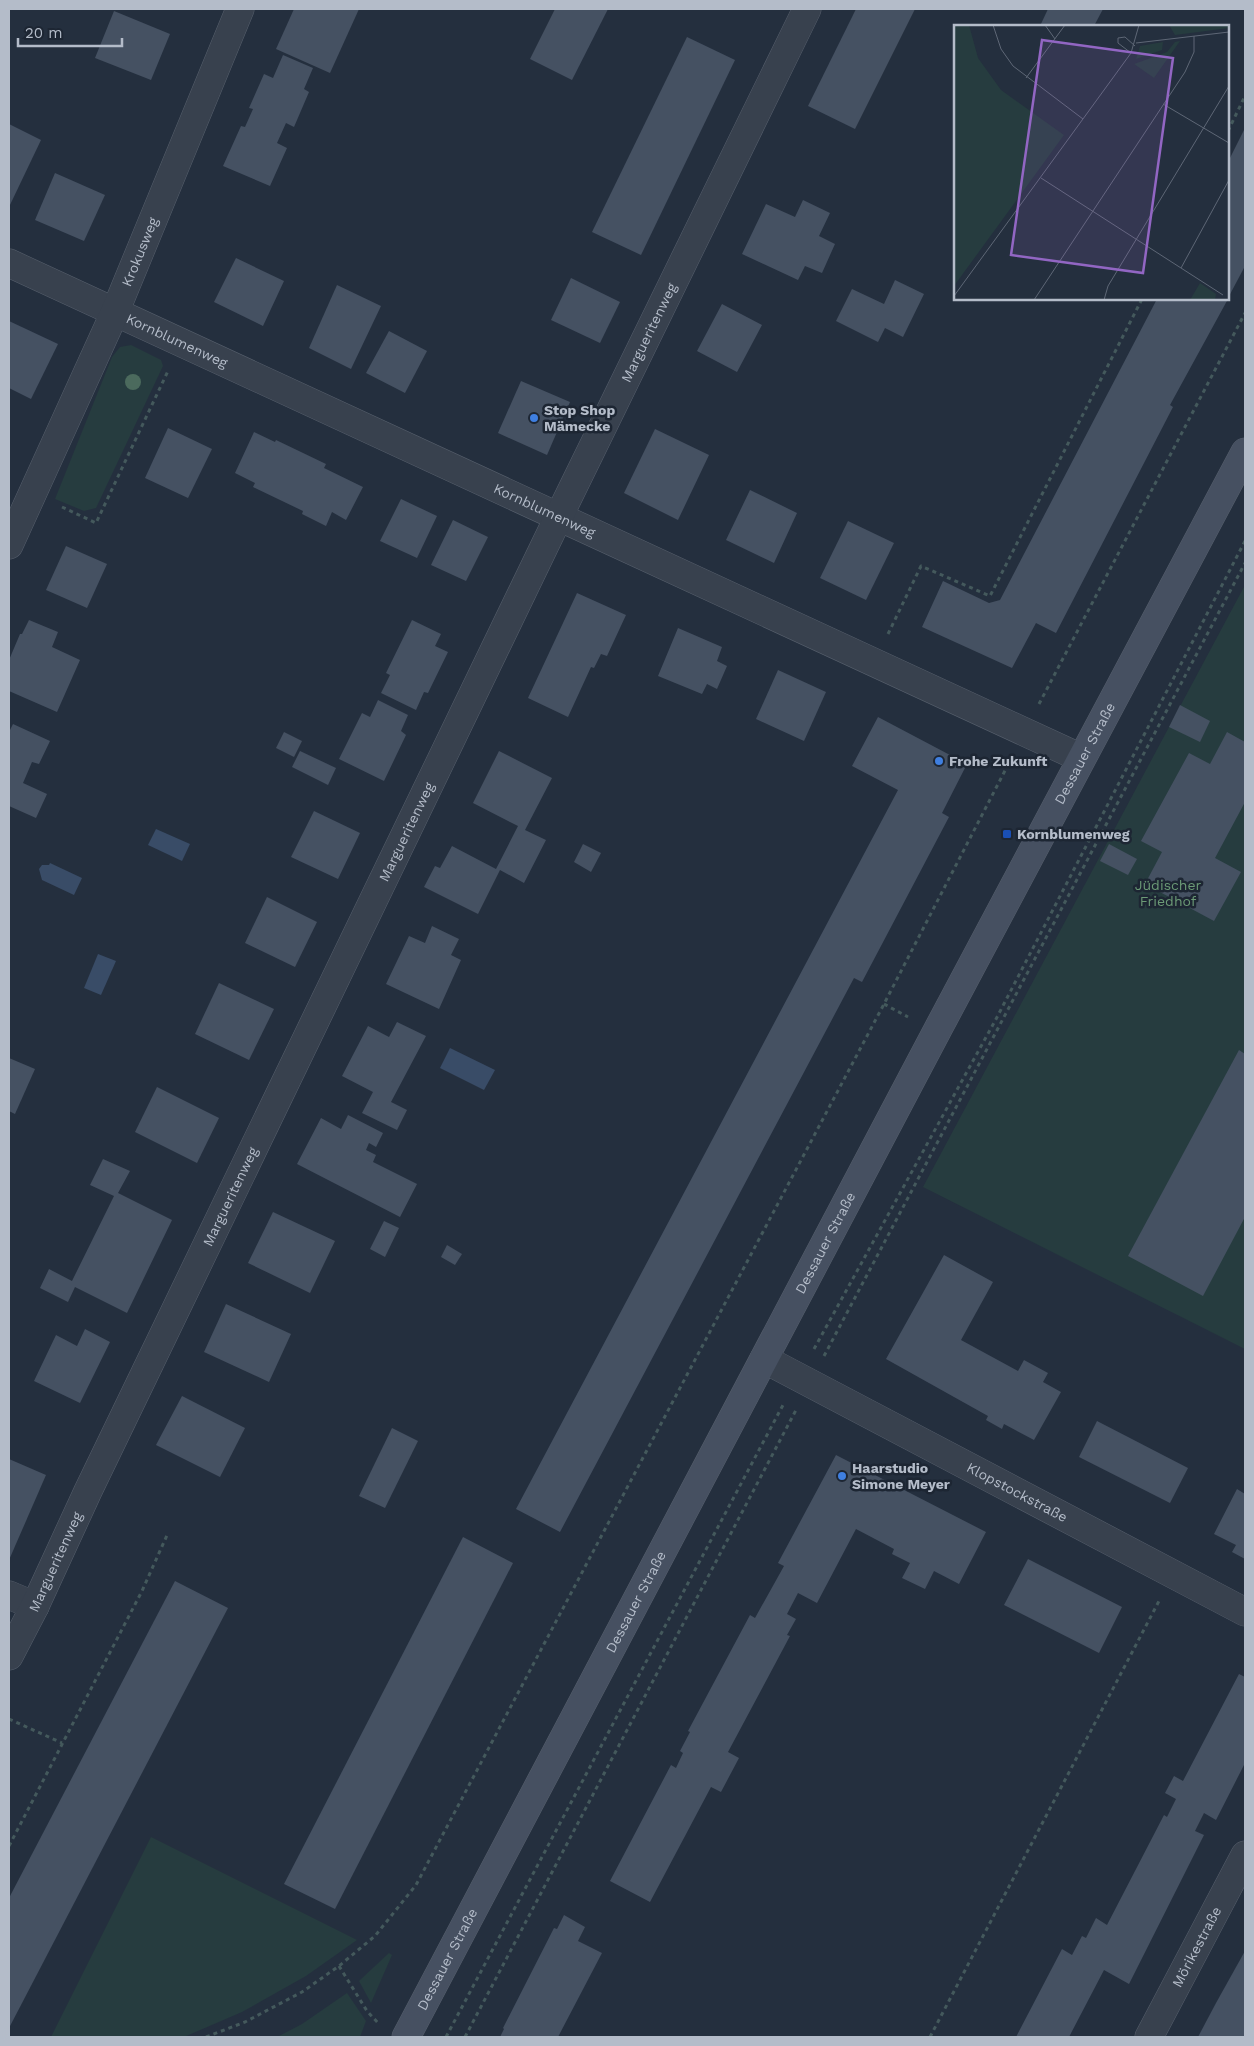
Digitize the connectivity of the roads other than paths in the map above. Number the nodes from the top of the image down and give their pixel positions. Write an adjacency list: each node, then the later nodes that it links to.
1 (240, 9): 4 (street, Krokusweg)
2 (808, 9): 6 (street, Margueritenweg)
3 (9, 263): 4 (street, Kornblumenweg)
4 (115, 312): 6 (street, Kornblumenweg); 7 (street, Krokusweg)
5 (1245, 452): 8 (main road, Dessauer Straße)
6 (559, 516): 8 (street, Kornblumenweg); 11 (street, Margueritenweg)
7 (9, 545)
8 (1081, 758): 9 (main road, Dessauer Straße)
9 (764, 1358): 12 (street, Klopstockstraße); 15 (main road, Dessauer Straße)
10 (9, 1595): 11 (street)
11 (35, 1606): 13 (street, Margueritenweg)
12 (1245, 1612)
13 (9, 1656)
14 (1245, 1855): 16 (street, Mörikestraße)
15 (396, 2033)
16 (1149, 2037)

